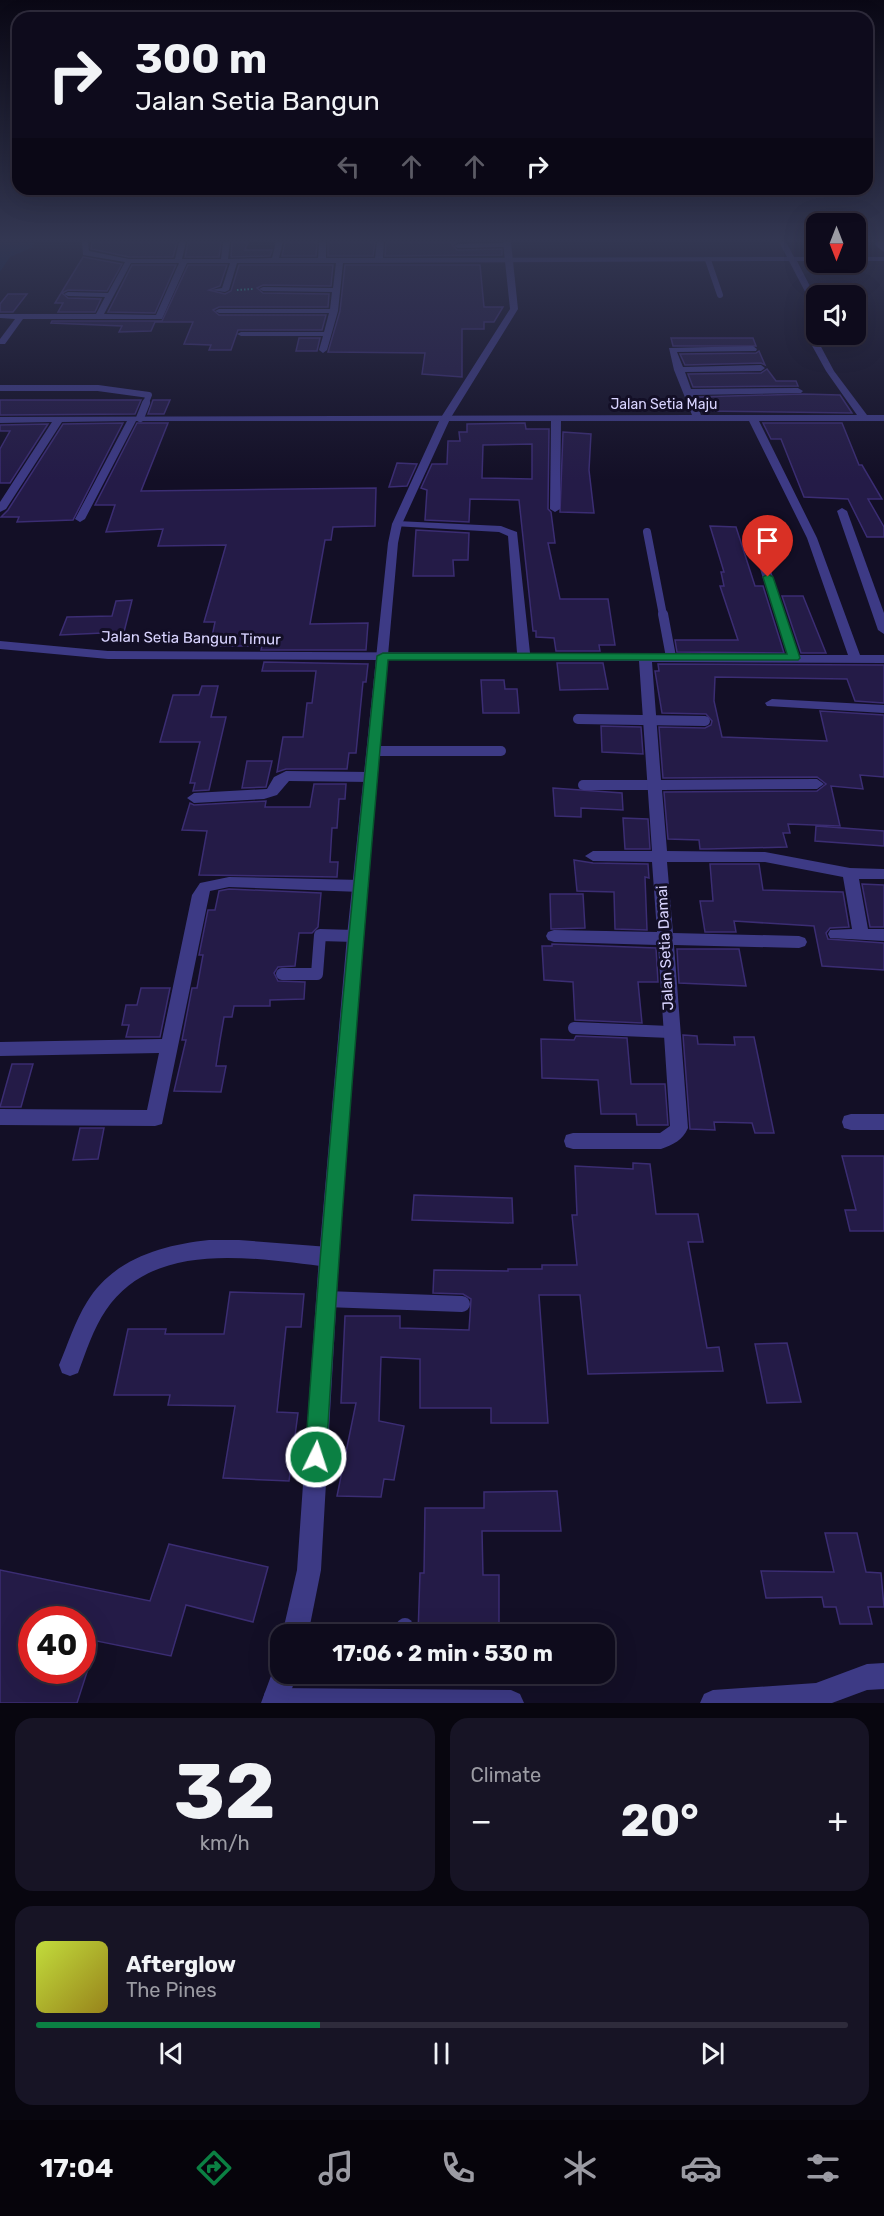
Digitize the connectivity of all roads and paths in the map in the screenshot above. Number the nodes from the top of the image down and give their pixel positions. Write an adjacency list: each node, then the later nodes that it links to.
1 (16, 321): 8 (street)
2 (158, 321): 5 (street)
3 (331, 321): 7 (street)
4 (507, 321): 24 (street)
5 (155, 330)
6 (241, 333): 7 (street)
7 (327, 334): 11 (street)
8 (2, 342)
9 (816, 345): 21 (street)
10 (753, 349): 13 (street)
11 (323, 350)
12 (761, 368): 13 (street)
13 (678, 370): 15 (street)
14 (0, 388): 20 (lane)
15 (687, 392): 16 (street); 18 (street)
16 (798, 392)
17 (556, 417): 18 (street, Jalan Setia Maju); 24 (street, Jalan Setia Maju); 27 (street)
18 (697, 417): 19 (street, Jalan Setia Maju)
19 (752, 417): 21 (street, Jalan Setia Maju); 40 (street)
20 (137, 418): 23 (street, Jalan Setia Maju); 24 (street, Jalan Setia Maju); 29 (street)
21 (864, 418): 22 (street, Jalan Setia Maju)
22 (884, 418)
23 (58, 419): 25 (street, Jalan Setia Maju); 26 (street)
24 (445, 419): 30 (street)
25 (0, 420)
26 (1, 509)
27 (555, 509)
28 (842, 511): 33 (street)
29 (80, 519)
30 (397, 524): 35 (street); 36 (street)
31 (647, 532): 38 (lane)
32 (755, 537): 39 (street)
33 (884, 630)
34 (0, 645): 35 (street, Jalan Setia Bangun Timur)
35 (383, 656): 36 (street, Jalan Setia Bangun Timur); 47 (street)
36 (524, 657): 37 (street, Jalan Setia Bangun Timur)
37 (645, 657): 38 (street, Jalan Setia Bangun Timur); 45 (street, Jalan Setia Damai)
38 (670, 657): 39 (street, Jalan Setia Bangun Timur)
39 (794, 658): 40 (street, Jalan Setia Bangun Timur)
40 (855, 658): 41 (street, Jalan Setia Bangun Timur)
41 (884, 658)
42 (772, 703): 43 (street)
43 (884, 709)
44 (578, 719): 45 (lane)
45 (648, 720): 46 (lane); 52 (street, Jalan Setia Damai)
46 (705, 721)
47 (374, 751): 48 (lane); 49 (street)
48 (501, 751)
49 (370, 777): 53 (street); 58 (street)
50 (817, 784): 52 (street)
51 (583, 785): 52 (lane)
52 (652, 785): 55 (street, Jalan Setia Damai)
53 (194, 798)
54 (592, 856): 55 (street)
55 (660, 856): 56 (street); 64 (street, Jalan Setia Damai)
56 (850, 873): 57 (street); 60 (street)
57 (884, 874)
58 (361, 886): 62 (street); 69 (street)
59 (836, 934): 60 (street)
60 (861, 935): 61 (street)
61 (884, 935)
62 (355, 936): 66 (lane); 75 (street)
63 (554, 936): 64 (street)
64 (664, 938): 65 (street); 68 (street, Jalan Setia Damai)
65 (799, 942)
66 (282, 974)
67 (574, 1028): 68 (lane)
68 (670, 1032): 74 (street, Jalan Setia Damai)
69 (169, 1046): 70 (street); 71 (street)
70 (0, 1049)
71 (0, 1117)
72 (851, 1122): 73 (street)
73 (884, 1122)
74 (573, 1142)
75 (329, 1257): 76 (street); 78 (street)
76 (326, 1299): 77 (lane); 79 (street)
77 (462, 1304)
78 (70, 1365)
79 (297, 1624)
80 (884, 1676): 84 (street)
81 (280, 1684): 82 (street)
82 (274, 1702): 83 (street)
83 (510, 1703)
84 (713, 1703)

